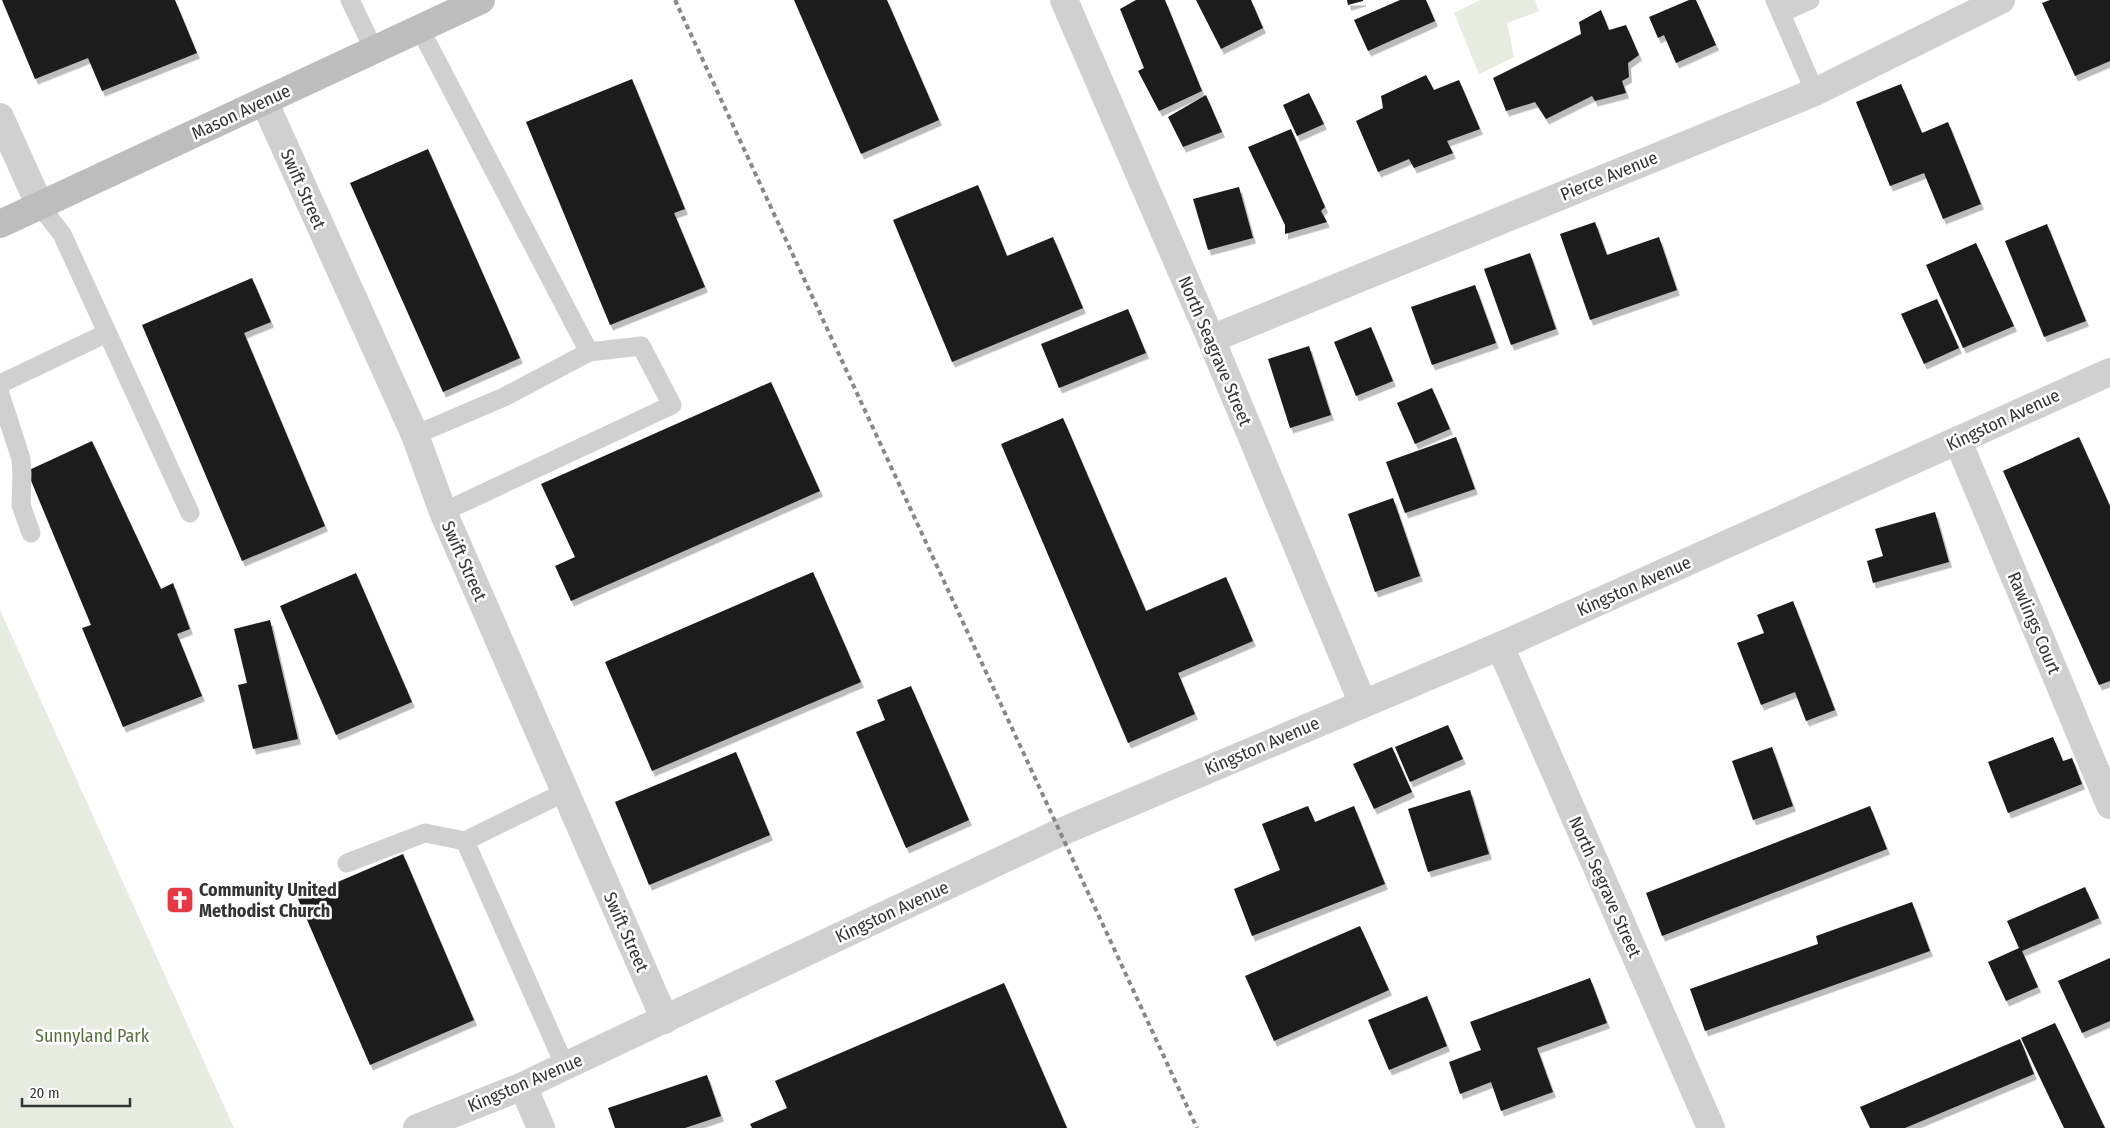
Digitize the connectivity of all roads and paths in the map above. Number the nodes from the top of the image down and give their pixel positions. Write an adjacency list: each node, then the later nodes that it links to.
1 (350, 0): 8 (lane)
2 (481, 0): 7 (main road, Mason Avenue)
3 (1064, 0): 15 (street, North Seagrave Street)
4 (1810, 0): 6 (lane)
5 (2001, 0): 9 (street, Pierce Avenue)
6 (1778, 6): 9 (lane)
7 (420, 29): 8 (main road, Mason Avenue); 16 (lane)
8 (374, 50): 10 (main road, Mason Avenue)
9 (1815, 92): 15 (street, Pierce Avenue)
10 (264, 101): 12 (main road, Mason Avenue); 20 (street, Swift Street)
11 (0, 117): 12 (street)
12 (40, 206): 13 (main road, Mason Avenue); 14 (lane)
13 (0, 224)
14 (107, 333): 18 (lane); 22 (lane)
15 (1211, 339): 26 (street, North Seagrave Street)
16 (590, 352): 20 (lane); 23 (lane)
17 (2110, 372): 21 (street, Kingston Avenue)
18 (0, 384)
19 (0, 394): 24 (lane)
20 (415, 435): 23 (street, Swift Street)
21 (1958, 441): 25 (street, Kingston Avenue); 28 (street, Rawlings Court)
22 (190, 512)
23 (443, 512): 27 (street, Swift Street)
24 (31, 533)
25 (1500, 646): 26 (street, Kingston Avenue); 36 (street, North Segrave Street)
26 (1363, 704): 31 (street, Kingston Avenue)
27 (566, 792): 29 (lane); 31 (street, Swift Street)
28 (2110, 805)
29 (465, 841): 30 (lane); 32 (lane)
30 (347, 863)
31 (665, 1020): 32 (street, Kingston Avenue)
32 (565, 1066): 33 (street, Kingston Avenue)
33 (523, 1086): 34 (street, Kingston Avenue); 35 (street)
34 (417, 1128)
35 (541, 1128)
36 (1710, 1128)

